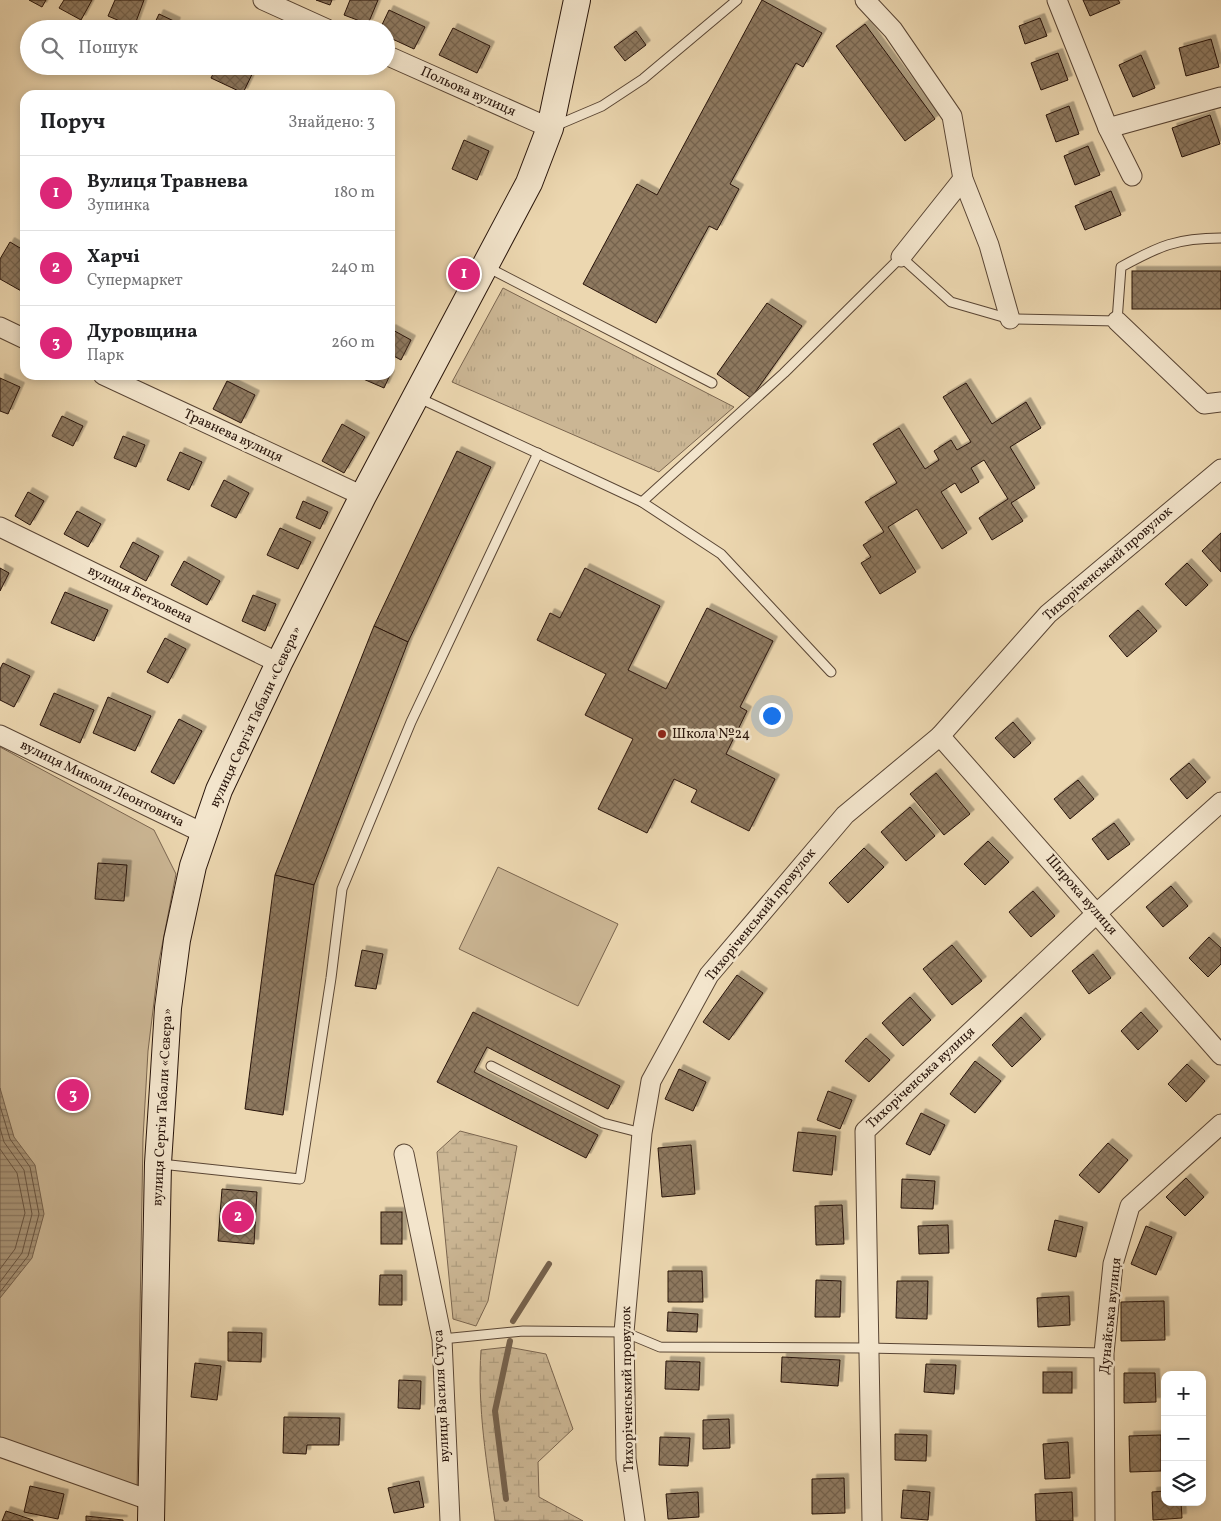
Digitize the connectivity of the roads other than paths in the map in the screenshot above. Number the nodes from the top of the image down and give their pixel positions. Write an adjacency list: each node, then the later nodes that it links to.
1 (263, 0): 6 (street)
2 (577, 0): 9 (main road, вулиця Сергія Табали «Сєвєра»)
3 (737, 0): 9 (lane)
4 (865, 0): 12 (street)
5 (1057, 0): 10 (street)
6 (307, 20)
7 (395, 59): 9 (street, Польова вулиця)
8 (1221, 97): 10 (street)
9 (550, 128): 15 (main road, вулиця Сергія Табали «Сєвєра»)
10 (1108, 128): 11 (street)
11 (1132, 176)
12 (963, 179): 14 (street); 16 (street)
13 (1221, 238): 17 (lane)
14 (901, 257): 16 (lane); 27 (lane)
15 (485, 266): 21 (lane); 22 (main road, вулиця Сергія Табали «Сєвєра»)
16 (1010, 319): 17 (lane)
17 (1117, 321): 23 (street)
18 (0, 327): 19 (street)
19 (20, 337)
20 (114, 380): 26 (street, Травнева вулиця)
21 (712, 383)
22 (416, 396): 24 (lane); 26 (main road, вулиця Сергія Табали «Сєвєра»)
23 (1221, 402)
24 (538, 453): 27 (lane); 41 (lane)
25 (1221, 469): 32 (street, Тихоріченський провулок)
26 (363, 496): 29 (main road, вулиця Сергія Табали «Сєвєра»)
27 (642, 502): 30 (lane)
28 (0, 527): 29 (street, вулиця Бетховена)
29 (279, 663): 34 (main road, вулиця Сергія Табали «Сєвєра»)
30 (831, 672)
31 (0, 734): 34 (street, вулиця Миколи Леонтовича)
32 (940, 736): 35 (street, Широка вулиця); 39 (street, Тихоріченський провулок)
33 (1221, 802): 35 (street, Тихоріченська вулиця)
34 (203, 833): 41 (main road, вулиця Сергія Табали «Сєвєра»)
35 (1097, 913): 36 (street, Широка вулиця); 44 (street, Тихоріченська вулиця)
36 (1221, 1055)
37 (491, 1066): 39 (lane)
38 (1221, 1124): 45 (street, Дунайська вулиця)
39 (642, 1133): 42 (street, Тихоріченський провулок)
40 (404, 1154): 43 (street, вулиця Василя Стуса)
41 (158, 1163): 47 (main road, вулиця Сергія Табали «Сєвєра»)
42 (624, 1332): 43 (lane); 44 (lane); 49 (street, Тихоріченський провулок)
43 (442, 1339): 48 (street, вулиця Василя Стуса)
44 (867, 1348): 45 (lane); 50 (street, Тихоріченська вулиця)
45 (1104, 1353): 51 (street, Дунайська вулиця)
46 (0, 1447): 47 (street)
47 (152, 1511)
48 (450, 1521)
49 (635, 1521)
50 (872, 1521)
51 (1106, 1521)

